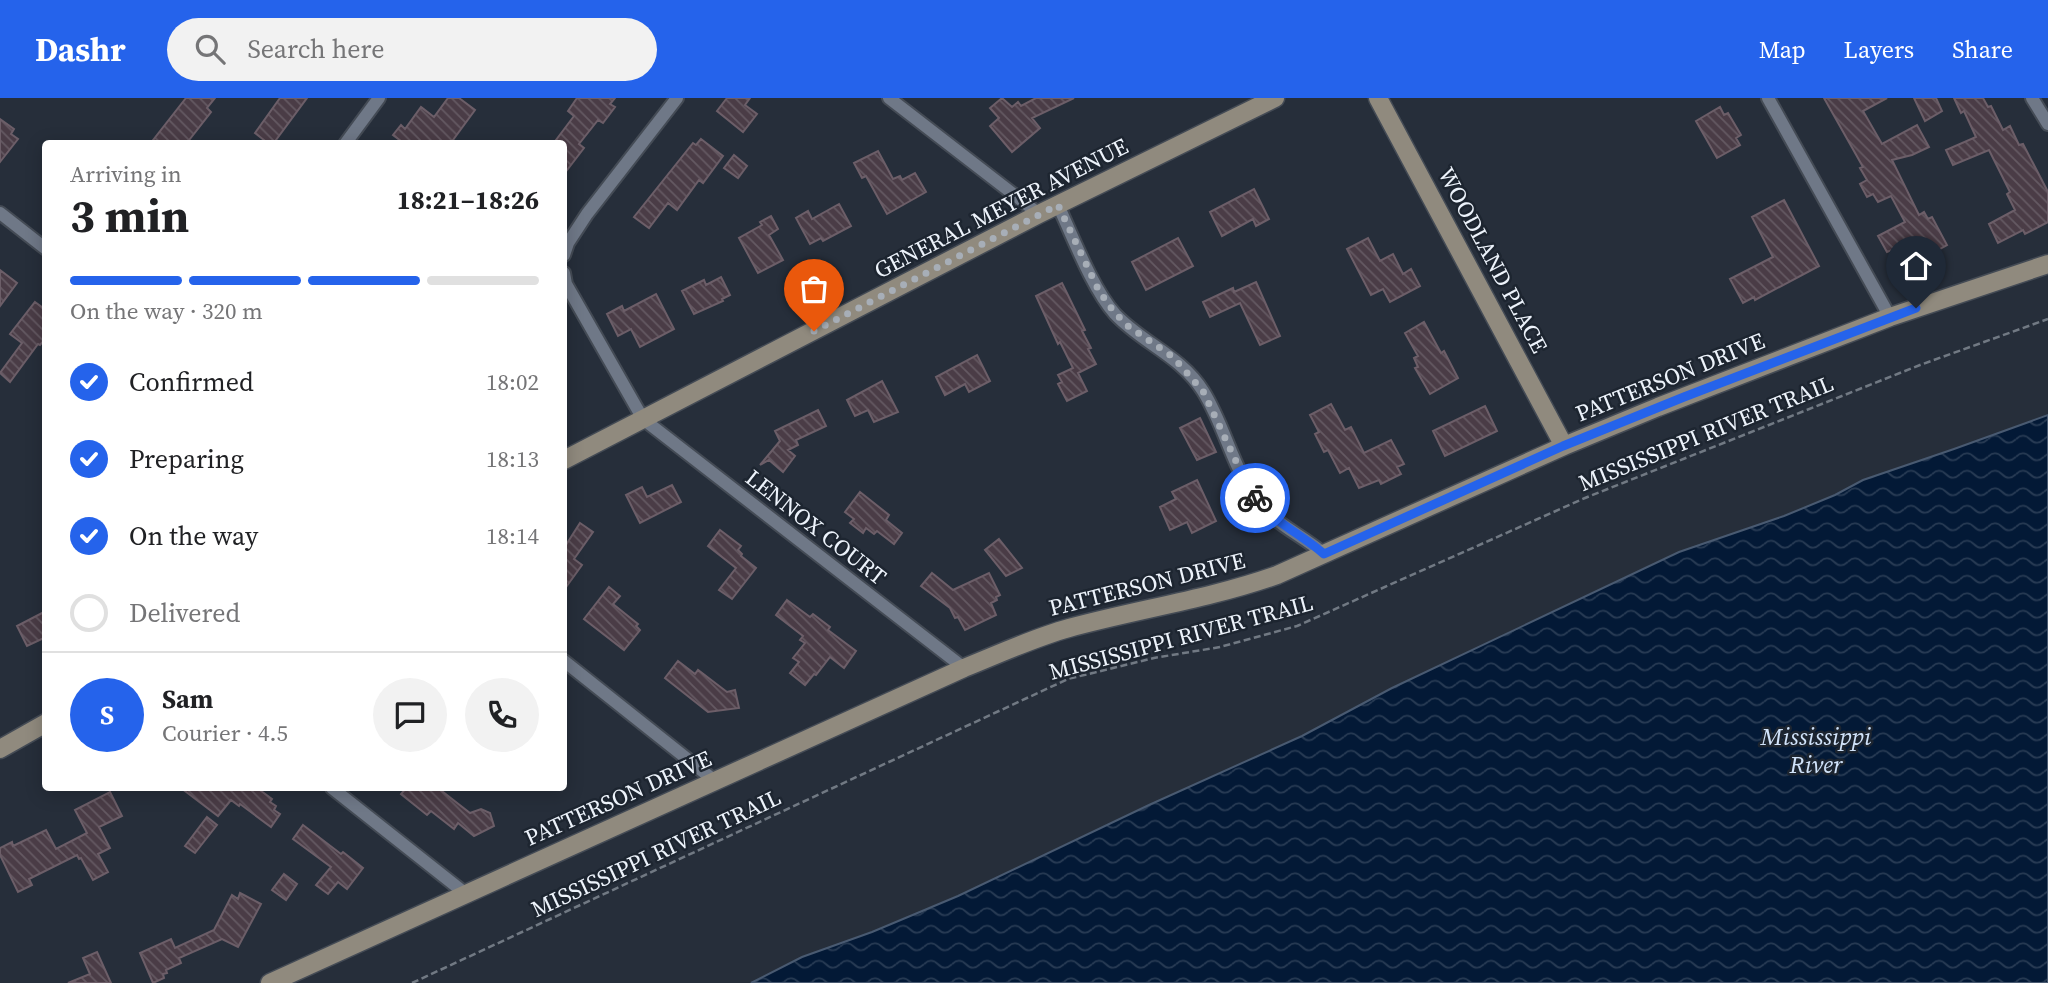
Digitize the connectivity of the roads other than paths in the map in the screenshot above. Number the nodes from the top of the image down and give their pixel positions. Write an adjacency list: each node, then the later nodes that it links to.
1 (379, 98): 9 (street)
2 (677, 98): 13 (street)
3 (890, 98): 12 (street)
4 (1275, 98): 10 (street, GENERAL MEYER AVENUE)
5 (1378, 98): 19 (street, WOODLAND PLACE)
6 (1768, 98): 17 (street)
7 (2032, 98): 8 (street)
8 (2048, 124)
9 (348, 140)
10 (1058, 205): 12 (street, GENERAL MEYER AVENUE); 21 (street)
11 (0, 214): 14 (street)
12 (1039, 214): 18 (street, GENERAL MEYER AVENUE)
13 (567, 246)
14 (42, 247)
15 (2048, 264): 17 (street, PATTERSON DRIVE)
16 (567, 286): 18 (street)
17 (1890, 317): 19 (street, PATTERSON DRIVE)
18 (643, 419): 20 (street, GENERAL MEYER AVENUE); 23 (street, LENNOX COURT)
19 (1563, 446): 21 (street, PATTERSON DRIVE)
20 (567, 458)
21 (1324, 554): 23 (street, PATTERSON DRIVE)
22 (567, 663): 26 (street)
23 (964, 668): 26 (street, PATTERSON DRIVE)
24 (42, 725): 25 (street)
25 (3, 747)
26 (715, 781): 28 (street, PATTERSON DRIVE)
27 (336, 791): 28 (street)
28 (466, 894): 29 (street, PATTERSON DRIVE)
29 (270, 983)

